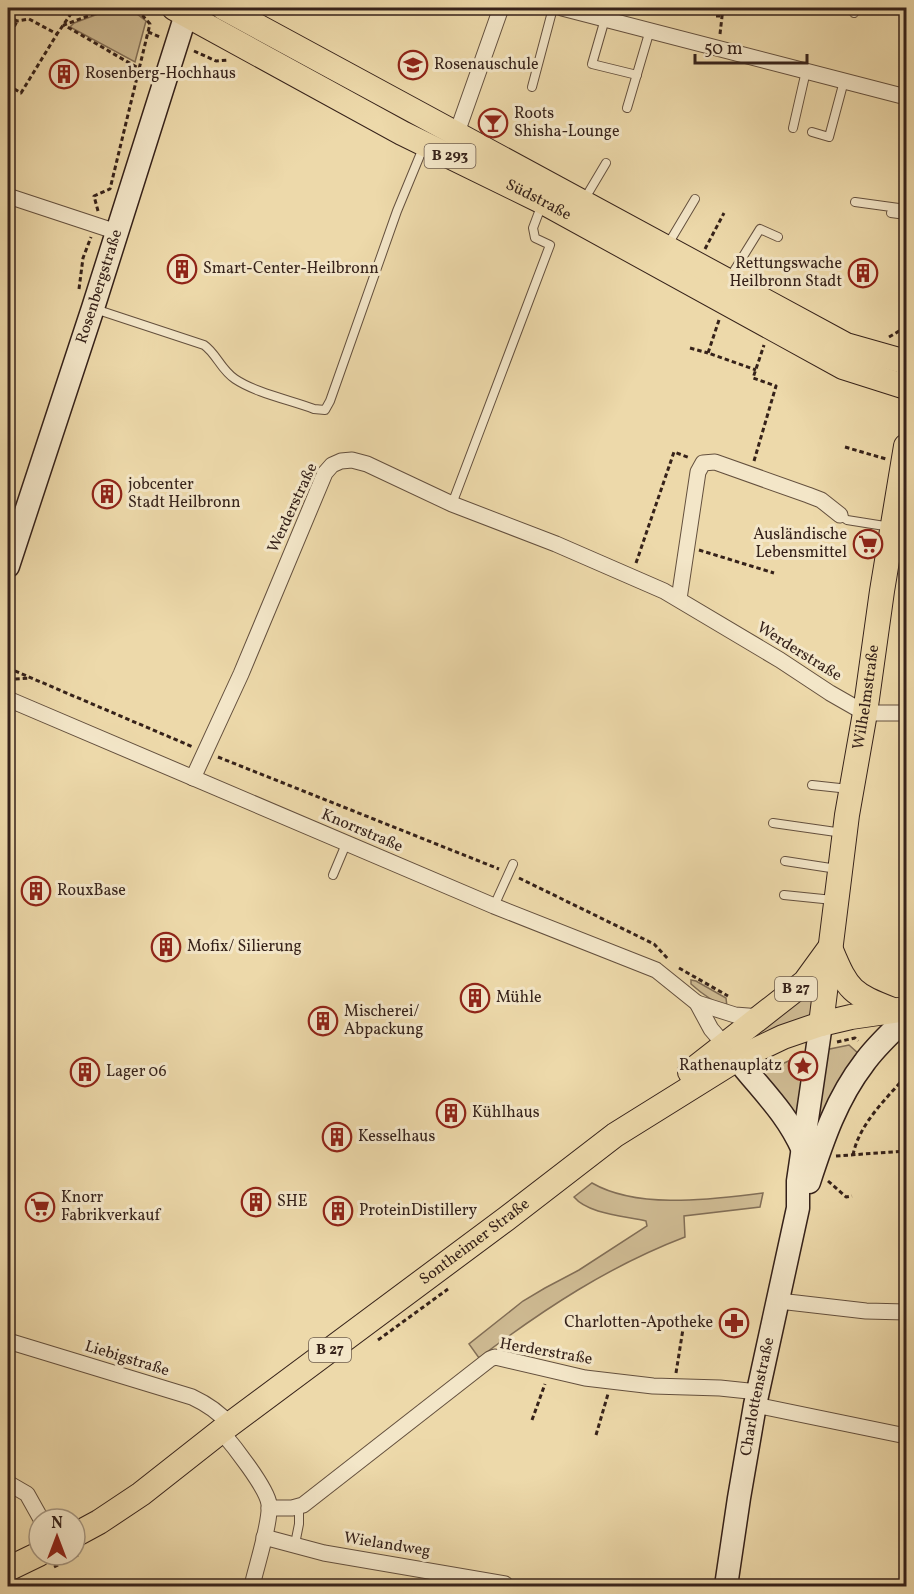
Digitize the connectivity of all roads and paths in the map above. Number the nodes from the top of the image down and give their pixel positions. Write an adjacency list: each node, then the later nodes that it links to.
1 (75, 8): 15 (path)
2 (109, 8): 15 (path)
3 (136, 8): 20 (path)
4 (224, 8): 30 (main road, Südstraße / B 293)
5 (501, 8): 30 (street)
6 (553, 8): 25 (lane)
7 (562, 8): 13 (street)
8 (723, 8): 12 (path)
9 (182, 10): 31 (main road, Südstraße / B 293); 42 (main road, Rosenbergstraße)
10 (8, 16): 14 (path)
11 (716, 16): 12 (path)
12 (722, 16): 19 (path)
13 (605, 19): 16 (street); 22 (lane)
14 (17, 21): 17 (path); 18 (path)
15 (63, 25): 17 (path); 20 (path)
16 (650, 30): 19 (street); 22 (lane)
17 (57, 34): 24 (path)
18 (8, 40)
19 (717, 48): 21 (street)
20 (138, 68): 42 (path)
21 (806, 71): 23 (street); 28 (lane)
22 (637, 75): 27 (lane)
23 (844, 81): 26 (street); 29 (lane)
24 (8, 85)
25 (532, 87)
26 (906, 97)
27 (627, 108)
28 (793, 128)
29 (812, 132)
30 (458, 134): 36 (main road, Südstraße / B 293)
31 (425, 144): 35 (main road, Südstraße / B 293); 48 (lane)
32 (606, 163): 36 (lane)
33 (8, 196): 42 (street)
34 (694, 199): 44 (lane)
35 (543, 202): 55 (main road, Südstraße / B 293); 60 (lane)
36 (583, 202): 44 (main road, Südstraße / B 293)
37 (855, 202): 38 (lane)
38 (906, 209)
39 (724, 213): 45 (path)
40 (891, 213): 41 (lane)
41 (906, 214)
42 (106, 228): 47 (path); 48 (main road, Rosenbergstraße)
43 (778, 237): 46 (lane)
44 (667, 247): 45 (main road, Südstraße / B 293)
45 (697, 264): 46 (main road, Südstraße / B 293)
46 (728, 280): 53 (main road, Südstraße / B 293)
47 (78, 289)
48 (93, 308): 64 (main road, Rosenbergstraße)
49 (720, 318): 52 (path)
50 (765, 342): 54 (path)
51 (690, 348): 52 (path)
52 (708, 353): 54 (path)
53 (906, 362)
54 (756, 370): 59 (path)
55 (906, 387)
56 (845, 447): 57 (path)
57 (905, 454): 62 (main road, Wilhelmstraße)
58 (703, 463): 59 (street); 63 (street); 66 (path)
59 (750, 475): 61 (street)
60 (453, 504): 66 (street, Werderstraße); 74 (street, Werderstraße)
61 (840, 515): 62 (lane)
62 (892, 527): 72 (main road, Wilhelmstraße)
63 (687, 548): 65 (path); 67 (street)
64 (8, 566)
65 (774, 573)
66 (631, 576): 67 (street, Werderstraße)
67 (679, 599): 72 (street, Werderstraße)
68 (8, 668): 70 (path)
69 (8, 677): 70 (path)
70 (32, 678): 74 (path)
71 (8, 699): 75 (street, Knorrstraße)
72 (865, 712): 73 (street, Werderstraße); 77 (main road, Wilhelmstraße)
73 (906, 713)
74 (206, 752): 75 (street, Werderstraße); 84 (path)
75 (193, 778): 80 (street, Knorrstraße)
76 (812, 785): 77 (lane)
77 (851, 790): 79 (main road, Wilhelmstraße)
78 (773, 823): 79 (lane)
79 (846, 824): 83 (main road, Wilhelmstraße)
80 (346, 844): 85 (lane); 88 (street, Knorrstraße)
81 (785, 861): 83 (lane)
82 (513, 864): 84 (lane)
83 (840, 869): 87 (main road, Wilhelmstraße)
84 (508, 873): 88 (lane); 90 (path)
85 (333, 875)
86 (784, 895): 87 (lane)
87 (836, 900): 89 (main road, Wilhelmstraße)
88 (495, 906): 93 (street, Knorrstraße)
89 (830, 948): 94 (main road); 95 (main road, Wilhelmstraße / B 27); 96 (main road, Wilhelmstraße)
90 (671, 962)
91 (678, 967): 92 (path)
92 (733, 998)
93 (697, 1003): 95 (street, Knorrstraße); 97 (street, Knorrstraße)
94 (902, 1013): 96 (main road, Sontheimer Straße / B 27); 98 (main road)
95 (762, 1017): 97 (main road, Wilhelmstraße / B 27)
96 (819, 1035): 97 (main road, Sontheimer Straße / B 27); 98 (path); 101 (main road, Charlottenstraße)
97 (731, 1052): 101 (main road); 115 (main road, Sontheimer Straße / B 27)
98 (871, 1055): 101 (main road)
99 (906, 1076): 102 (path)
100 (906, 1151): 102 (path)
101 (810, 1154): 102 (path); 103 (main road); 105 (main road, Charlottenstraße)
102 (853, 1155)
103 (818, 1181): 104 (path); 105 (main road, Charlottenstraße)
104 (852, 1196)
105 (798, 1208): 106 (main road, Charlottenstraße)
106 (779, 1300): 107 (street); 113 (main road, Charlottenstraße)
107 (906, 1312)
108 (683, 1329): 112 (path)
109 (8, 1341): 115 (street, Liebigstraße)
110 (549, 1371): 111 (street, Herderstraße); 114 (path); 120 (street, Herderstraße)
111 (611, 1381): 112 (street, Herderstraße); 116 (path)
112 (674, 1387): 113 (street, Herderstraße)
113 (757, 1398): 117 (street, Herderstraße); 130 (main road, Charlottenstraße)
114 (532, 1420)
115 (225, 1427): 121 (street, Liebigstraße); 122 (main road, Sontheimer Straße / B 27)
116 (596, 1435)
117 (906, 1436)
118 (8, 1483): 119 (street)
119 (34, 1507)
120 (299, 1507): 121 (street); 124 (lane)
121 (269, 1508): 123 (street)
122 (87, 1528)
123 (264, 1537): 124 (street, Wielandweg); 129 (street)
124 (295, 1544): 128 (street, Wielandweg)
125 (906, 1547): 131 (path)
126 (27, 1560): 127 (main road)
127 (8, 1569)
128 (505, 1584)
129 (252, 1587)
130 (726, 1587)
131 (900, 1587)

